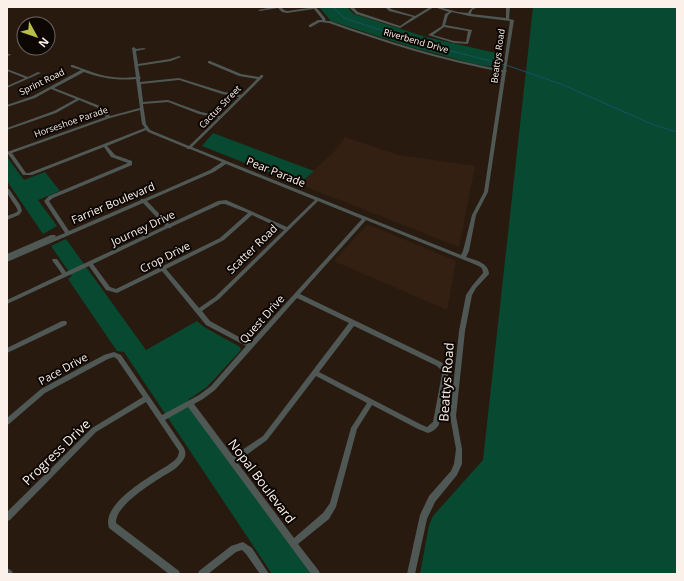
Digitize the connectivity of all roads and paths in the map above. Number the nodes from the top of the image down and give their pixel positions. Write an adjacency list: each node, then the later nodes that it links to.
1 (278, 7): 8 (street); 13 (street)
2 (351, 7): 11 (street)
3 (387, 7): 11 (street)
4 (432, 7): 11 (street)
5 (437, 7): 9 (street)
6 (476, 7): 10 (street)
7 (508, 7): 12 (street, Beattys Road)
8 (260, 10)
9 (451, 12): 10 (street); 15 (street)
10 (469, 15): 12 (street)
11 (415, 17)
12 (509, 19): 23 (street, Beattys Road)
13 (324, 21): 14 (street); 23 (street, Riverbend Drive)
14 (310, 26)
15 (443, 26): 15 (street)
16 (144, 49): 19 (street)
17 (179, 57): 19 (street)
18 (209, 62): 30 (street, Cactus Street)
19 (138, 65): 26 (street)
20 (72, 66): 21 (street)
21 (84, 68): 26 (street); 29 (street, Sprint Road)
22 (7, 70): 25 (street)
23 (506, 71): 53 (street, Beattys Road)
24 (39, 73): 25 (street)
25 (28, 78): 28 (street)
26 (139, 78): 27 (street)
27 (140, 83): 30 (street); 32 (street)
28 (7, 87)
29 (51, 88): 31 (street); 33 (street, Sprint Road)
30 (242, 96): 36 (street, Cactus Street)
31 (79, 99): 35 (street); 37 (street)
32 (142, 103): 34 (street); 36 (street)
33 (7, 106)
34 (142, 109): 35 (street, Horseshoe Parade); 38 (street)
35 (109, 117): 41 (street, Horseshoe Parade)
36 (221, 117): 40 (street, Cactus Street)
37 (7, 129)
38 (146, 129): 39 (street); 40 (street, Pear Parade)
39 (105, 146): 41 (street); 51 (street)
40 (189, 148): 42 (street, Pear Parade)
41 (8, 153)
42 (223, 161): 44 (street, Pear Parade); 45 (street, Farrier Boulevard)
43 (7, 190): 47 (street)
44 (318, 199): 48 (street, Pear Parade); 50 (street, Scatter Road)
45 (143, 200): 49 (street); 51 (street, Farrier Boulevard)
46 (251, 213): 49 (street, Journey Drive); 50 (street, Journey Drive); 58 (street, Crop Drive)
47 (7, 218)
48 (365, 218): 53 (street, Pear Parade); 60 (street, Quest Drive)
49 (168, 227): 57 (street, Journey Drive)
50 (287, 229): 62 (street, Scatter Road)
51 (67, 232): 52 (street, Farrier Boulevard); 54 (street, Farrier Boulevard)
52 (7, 256)
53 (463, 257): 56 (street, Pear Parade)
54 (7, 260)
55 (55, 260): 59 (street)
56 (476, 262): 80 (street, Beattys Road)
57 (91, 264): 58 (street, Crop Drive); 59 (street, Journey Drive)
58 (163, 269): 62 (street)
59 (65, 275): 61 (street, Journey Drive)
60 (296, 296): 64 (street); 65 (street, Quest Drive)
61 (7, 302)
62 (198, 311): 65 (street)
63 (64, 323): 66 (street)
64 (353, 323): 67 (street); 69 (street)
65 (251, 346): 70 (street, Quest Drive)
66 (7, 351)
67 (316, 373): 69 (street); 73 (street)
68 (146, 398): 71 (street); 72 (street, Pace Drive); 74 (street, Progress Drive)
69 (372, 402): 75 (street)
70 (190, 403): 71 (street, Quest Drive); 73 (street, Nopal Boulevard)
71 (161, 419): 76 (street)
72 (7, 422)
73 (232, 461): 75 (street, Nopal Boulevard)
74 (7, 517)
75 (294, 543): 79 (street, Nopal Boulevard)
76 (176, 574)
77 (202, 574): 78 (street)
78 (265, 574)
79 (316, 574)
80 (412, 574)

